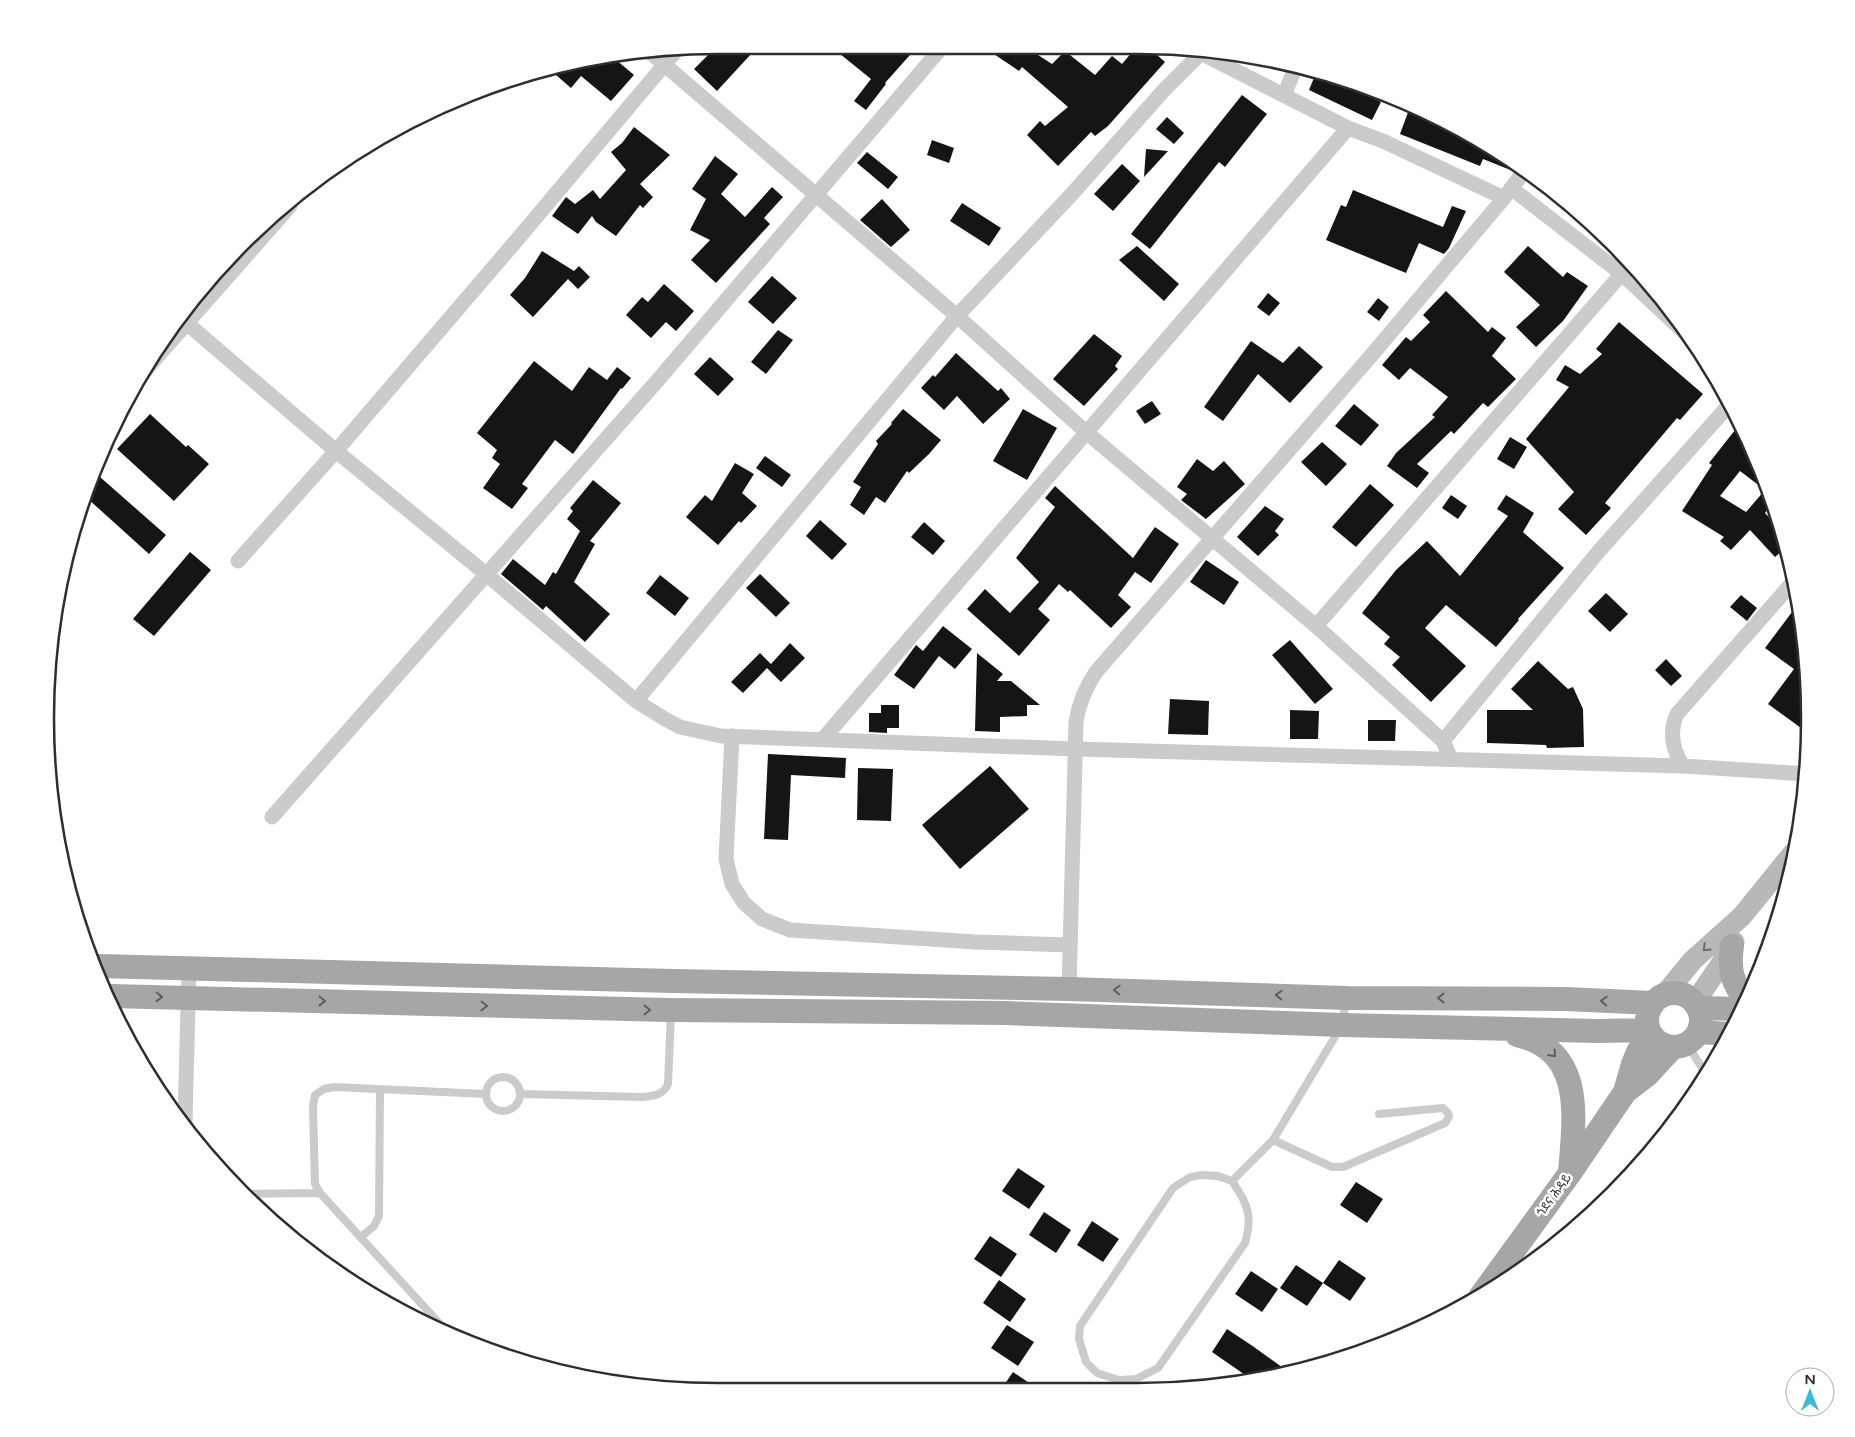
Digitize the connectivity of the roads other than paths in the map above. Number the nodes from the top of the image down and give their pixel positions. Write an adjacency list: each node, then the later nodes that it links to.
1 (936, 54): 10 (street)
2 (1193, 56): 14 (street)
3 (1211, 58): 6 (street)
4 (658, 59): 10 (street); 18 (street)
5 (1293, 73): 6 (street)
6 (1284, 95): 7 (street)
7 (1348, 128): 9 (street); 17 (street)
8 (1520, 176): 9 (street)
9 (1508, 193): 12 (street); 19 (street)
10 (817, 194): 14 (street); 21 (street)
11 (269, 229): 13 (street)
12 (1626, 269): 23 (street)
13 (190, 316)
14 (957, 316): 17 (street); 24 (street)
15 (185, 321): 18 (street)
16 (1725, 410): 27 (street)
17 (1086, 432): 19 (street); 26 (street)
18 (336, 451): 20 (street); 21 (street)
19 (1212, 538): 23 (street); 28 (street)
20 (238, 561)
21 (486, 574): 24 (street); 32 (street)
22 (1788, 588): 30 (street)
23 (1316, 626): 27 (street)
24 (636, 700): 25 (street)
25 (732, 736): 26 (street); 35 (street)
26 (823, 740): 28 (street)
27 (1443, 741): 29 (street)
28 (1075, 749): 29 (street); 35 (street)
29 (1451, 759): 30 (street)
30 (1683, 766): 31 (street)
31 (1799, 773)
32 (272, 817)
33 (1785, 863): 34 (main road)
34 (1742, 916): 36 (main road); 44 (main road, one-way to 44)
35 (1069, 945): 39 (street)
36 (1732, 946): 40 (main road); 45 (main road)
37 (101, 966): 38 (main road)
38 (189, 969): 39 (main road); 42 (street)
39 (1069, 989): 43 (main road, one-way to 39)
40 (1742, 994)
41 (114, 996): 42 (main road, one-way to 42)
42 (189, 998): 47 (main road, one-way to 47); 59 (street)
43 (1346, 998): 44 (main road, one-way to 43); 48 (lane)
44 (1659, 999): 45 (main road); 50 (main road)
45 (1697, 1005): 46 (main road); 52 (main road)
46 (1735, 1008)
47 (671, 1010): 48 (main road); 57 (lane)
48 (1342, 1025): 49 (main road); 60 (lane)
49 (1493, 1029): 50 (main road); 61 (main road, one-way to 61)
50 (1650, 1032): 52 (main road); 55 (main road)
51 (1721, 1035): 52 (main road)
52 (1692, 1040): 53 (lane); 55 (main road)
53 (1702, 1066)
54 (380, 1089): 56 (lane); 63 (lane); 65 (lane)
55 (1625, 1092): 61 (main road, ጎደና ሕዳይ)
56 (486, 1094): 57 (lane); 57 (lane)
57 (521, 1094)
58 (1379, 1114): 60 (lane)
59 (186, 1116)
60 (1273, 1140): 62 (lane)
61 (1570, 1173): 66 (main road, ጎደና ሕዳይ)
62 (1232, 1181): 62 (lane)
63 (320, 1193): 64 (lane); 65 (lane)
64 (253, 1194)
65 (361, 1237): 67 (lane)
66 (1493, 1279)
67 (437, 1321)

